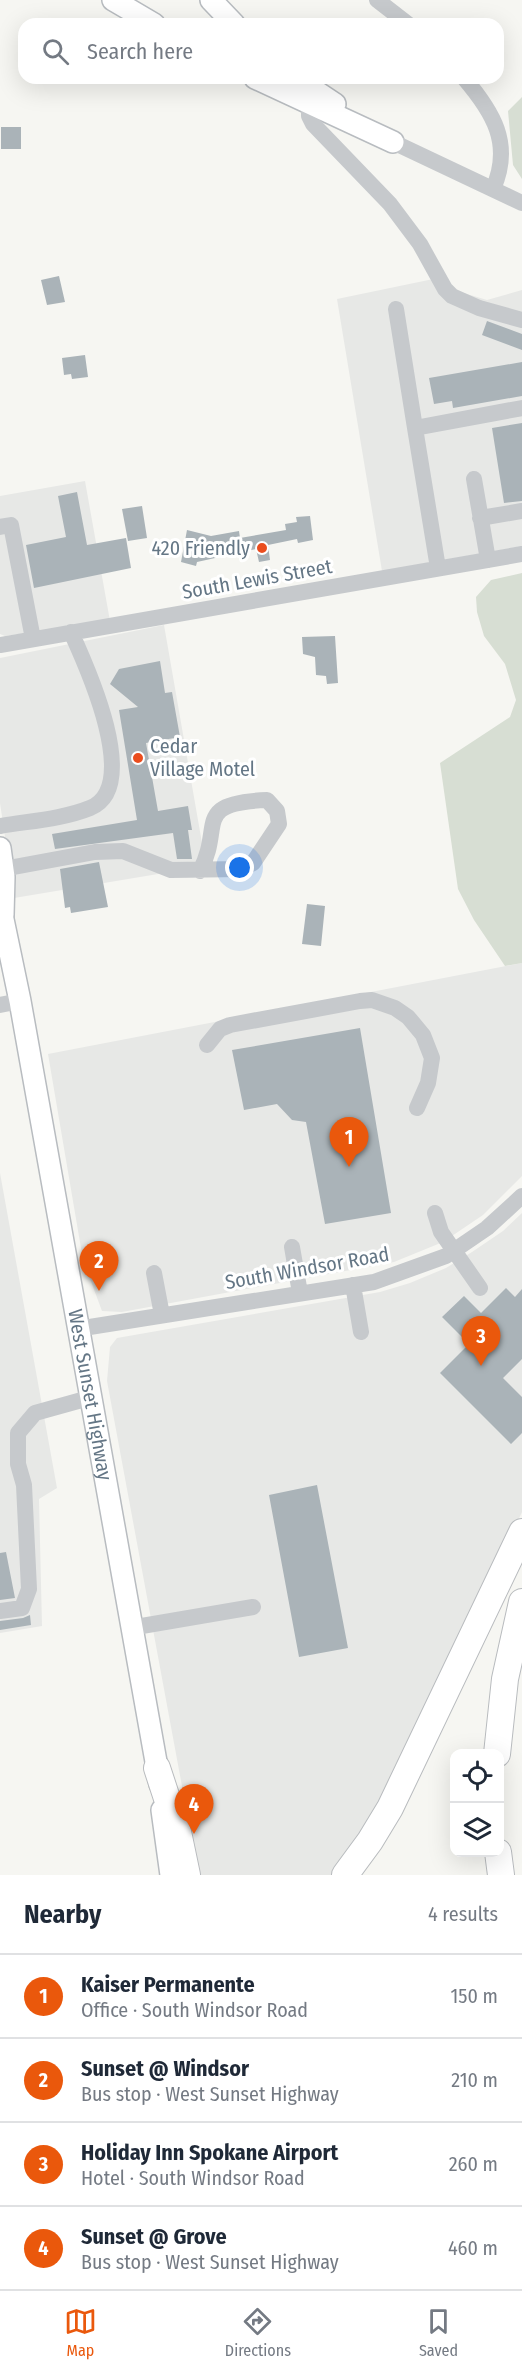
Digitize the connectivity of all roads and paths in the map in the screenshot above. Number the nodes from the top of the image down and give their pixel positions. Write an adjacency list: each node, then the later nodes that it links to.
1 (113, 0): 4 (main road)
2 (211, 0): 5 (main road)
3 (377, 0): 6 (street)
4 (144, 18)
5 (228, 18)
6 (400, 18)
7 (267, 84): 10 (main road)
8 (305, 84): 11 (main road)
9 (468, 84): 12 (street)
10 (309, 105): 11 (main road); 15 (street)
11 (393, 142): 12 (street)
12 (493, 189): 13 (street)
13 (522, 203)
14 (396, 309): 17 (street)
15 (522, 320)
16 (522, 408): 17 (street)
17 (416, 428): 24 (street)
18 (474, 479): 20 (street)
19 (522, 511): 20 (street)
20 (480, 518): 23 (street)
21 (0, 527): 26 (street)
22 (522, 554): 23 (street, South Lewis Street)
23 (488, 560): 24 (street, South Lewis Street)
24 (438, 568): 25 (street, South Lewis Street)
25 (71, 632): 26 (street, South Lewis Street); 28 (street)
26 (33, 639): 27 (street, South Lewis Street)
27 (0, 645)
28 (0, 826)
29 (1, 859): 30 (street); 31 (main road, West Sunset Highway)
30 (200, 871): 30 (street)
31 (2, 910): 32 (main road, West Sunset Highway)
32 (10, 1003): 44 (main road, West Sunset Highway)
33 (207, 1045): 34 (street)
34 (417, 1108)
35 (519, 1204): 38 (street, South Windsor Road)
36 (435, 1213): 38 (street)
37 (291, 1247): 42 (street)
38 (453, 1251): 40 (street, South Windsor Road); 41 (street)
39 (154, 1273): 43 (street)
40 (353, 1285): 42 (street, South Windsor Road); 45 (street)
41 (480, 1288)
42 (300, 1293): 43 (street, South Windsor Road)
43 (162, 1315): 44 (street, South Windsor Road)
44 (77, 1329): 46 (main road, West Sunset Highway)
45 (361, 1332)
46 (89, 1398): 50 (street); 51 (main road, West Sunset Highway)
47 (522, 1532): 58 (highway)
48 (522, 1602): 52 (highway)
49 (252, 1607): 51 (street)
50 (0, 1611)
51 (130, 1628): 53 (main road, West Sunset Highway)
52 (498, 1749)
53 (157, 1768): 55 (main road, West Sunset Highway); 56 (main road, West Sunset Highway); 57 (highway)
54 (499, 1857): 59 (highway)
55 (171, 1875)
56 (179, 1875)
57 (188, 1875)
58 (345, 1875)
59 (501, 1875)

